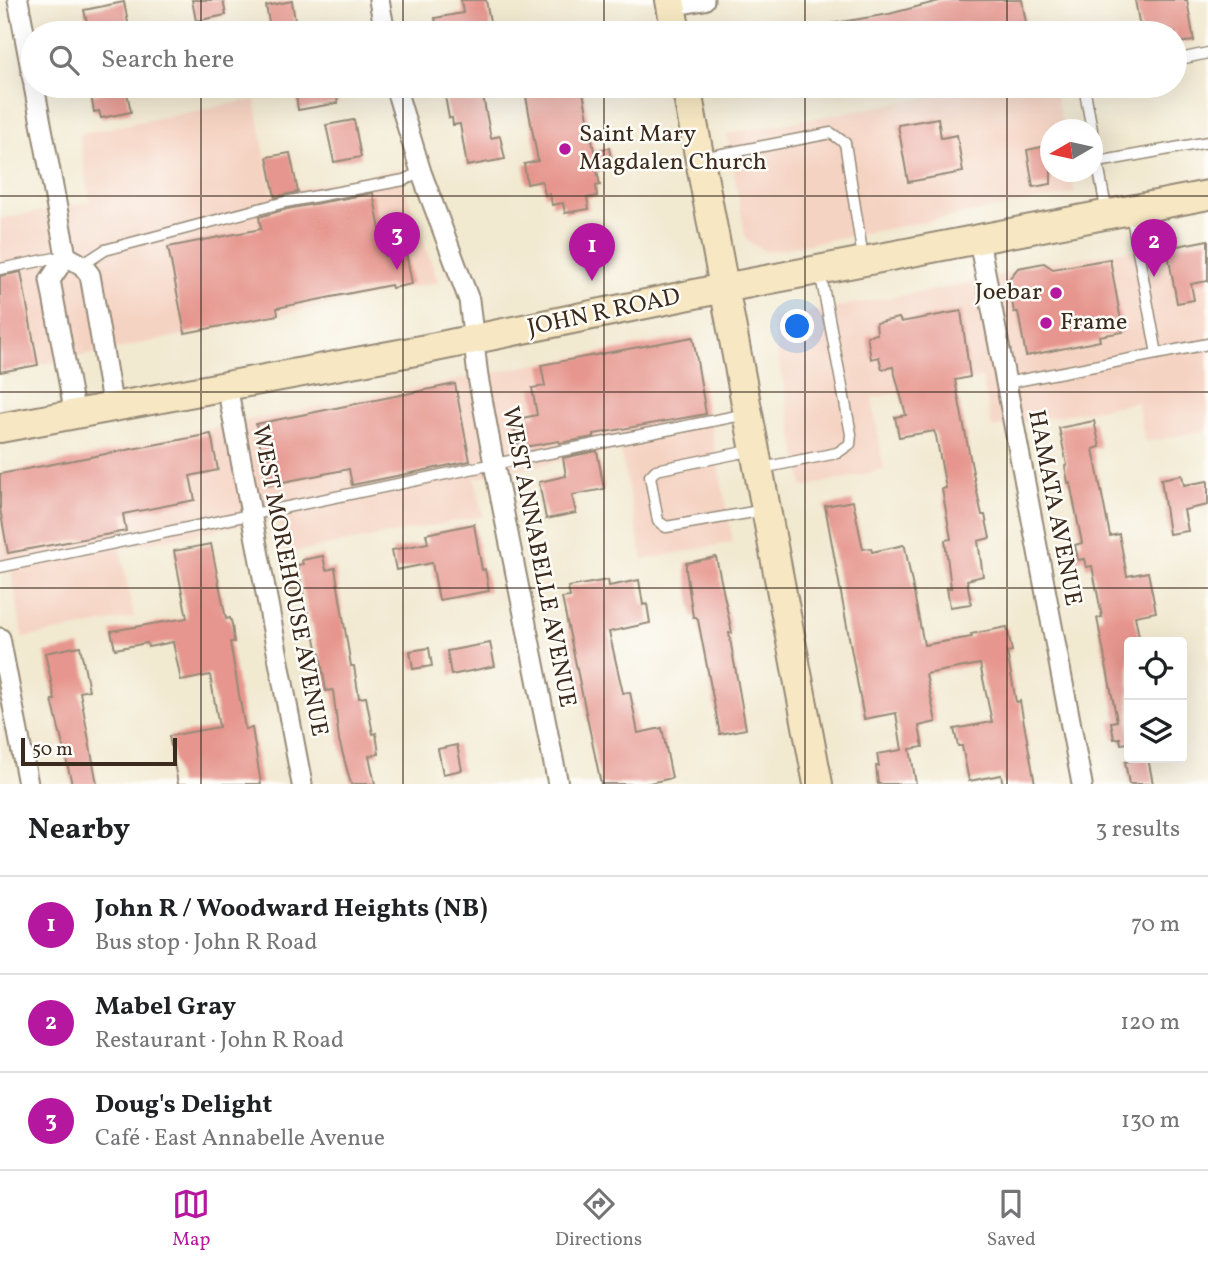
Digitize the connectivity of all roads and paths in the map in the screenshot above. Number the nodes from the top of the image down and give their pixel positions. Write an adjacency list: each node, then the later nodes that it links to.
1 (18, 0): 5 (street)
2 (379, 0): 6 (street)
3 (704, 0): 4 (street)
4 (673, 13)
5 (22, 21)
6 (383, 21)
7 (1208, 53): 8 (lane)
8 (1187, 57)
9 (37, 98): 22 (street)
10 (399, 98): 17 (street, WEST ANNABELLE AVENUE)
11 (688, 98): 15 (main road)
12 (1086, 98): 13 (lane)
13 (1090, 119)
14 (1208, 142): 16 (lane)
15 (700, 159): 23 (lane); 26 (main road)
16 (1103, 161)
17 (421, 172): 22 (lane); 27 (street, WEST ANNABELLE AVENUE)
18 (1103, 174): 20 (lane)
19 (1208, 195): 20 (main road, JOHN R ROAD)
20 (1119, 212): 21 (main road, JOHN R ROAD); 29 (lane)
21 (979, 240): 23 (main road, JOHN R ROAD); 30 (street, HAMATA AVENUE)
22 (74, 261): 24 (lane); 32 (street); 34 (street)
23 (864, 262): 25 (main road, JOHN R ROAD)
24 (0, 269)
25 (820, 270): 26 (main road, JOHN R ROAD); 36 (lane)
26 (724, 288): 27 (main road, JOHN R ROAD); 33 (main road)
27 (473, 340): 31 (main road, JOHN R ROAD); 37 (street, WEST ANNABELLE AVENUE)
28 (1208, 344): 29 (lane)
29 (1157, 354): 30 (lane)
30 (1006, 383): 46 (street, HAMATA AVENUE)
31 (227, 386): 32 (main road, JOHN R ROAD); 39 (street, WEST MOREHOUSE AVENUE)
32 (113, 408): 34 (main road, JOHN R ROAD)
33 (748, 414): 36 (main road); 37 (lane)
34 (75, 415): 35 (main road, JOHN R ROAD)
35 (0, 428)
36 (756, 459): 38 (main road); 38 (lane)
37 (494, 464): 39 (lane); 44 (street, WEST ANNABELLE AVENUE)
38 (766, 510): 45 (main road)
39 (251, 516): 40 (lane); 43 (street, WEST MOREHOUSE AVENUE)
40 (0, 567)
41 (0, 638): 42 (street)
42 (28, 784)
43 (302, 784)
44 (558, 784)
45 (818, 784)
46 (1083, 784)

